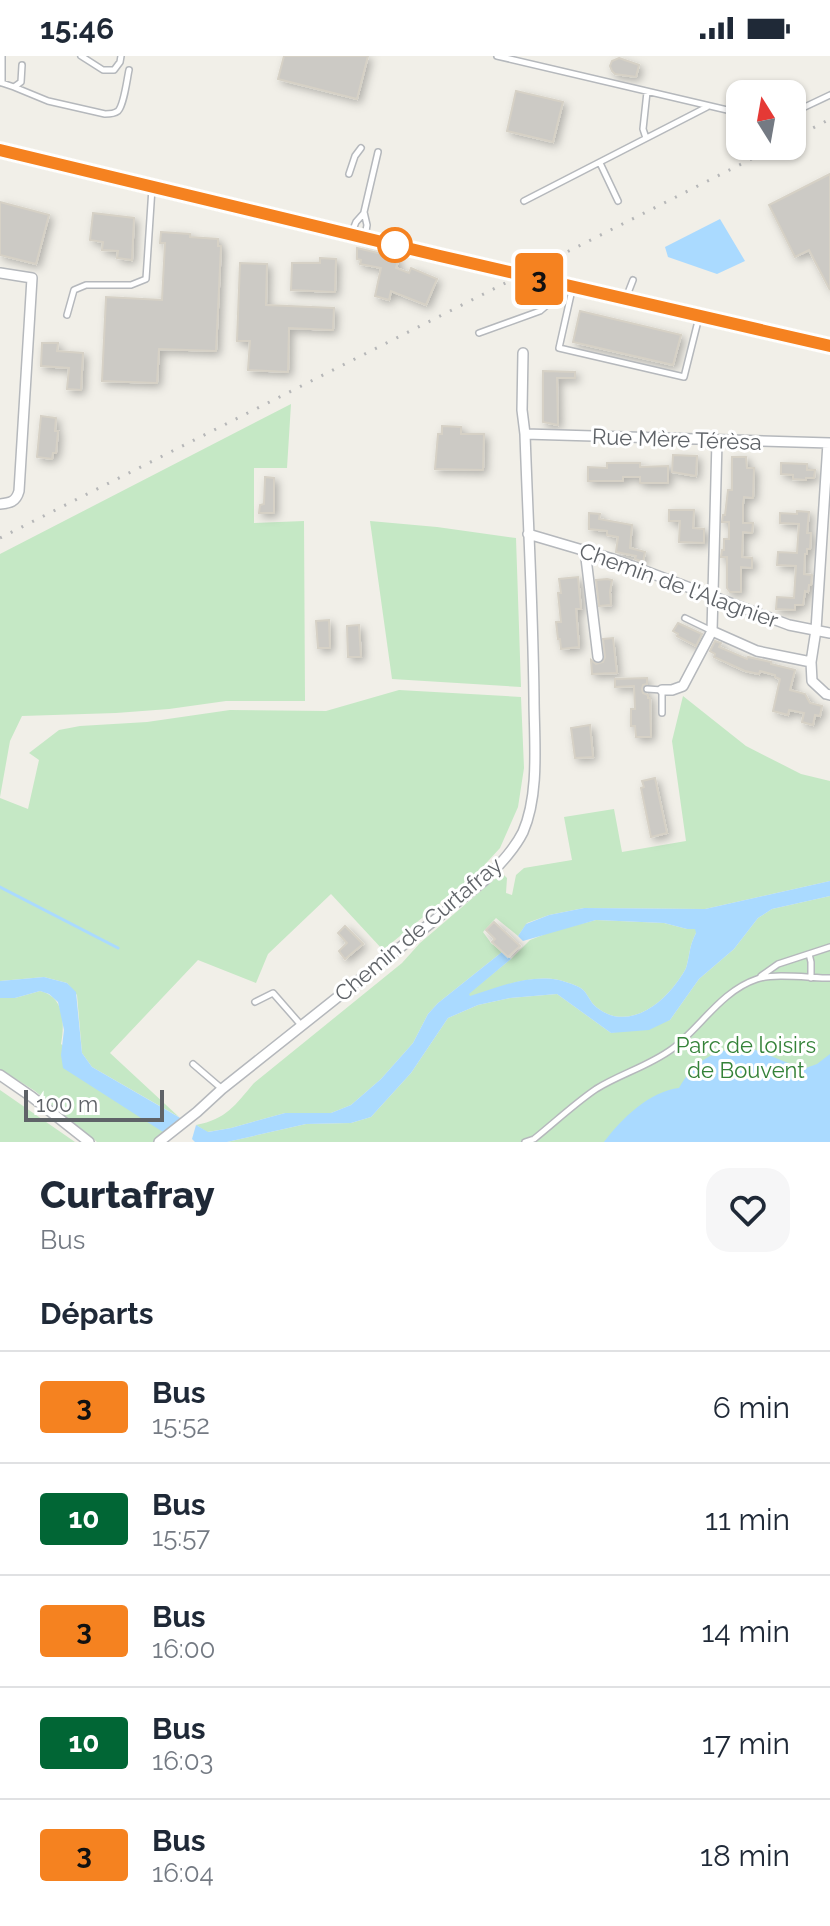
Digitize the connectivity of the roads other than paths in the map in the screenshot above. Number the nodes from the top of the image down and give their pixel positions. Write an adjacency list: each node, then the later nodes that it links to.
1 (2, 56): 7 (lane)
2 (81, 56): 3 (lane)
3 (121, 56)
4 (497, 56): 9 (lane)
5 (22, 65): 8 (lane)
6 (129, 70): 8 (lane)
7 (1, 84): 8 (lane)
8 (14, 87)
9 (647, 92): 11 (lane); 14 (lane)
10 (830, 95): 12 (lane)
11 (708, 106): 13 (lane); 14 (lane)
12 (806, 106)
13 (726, 110)
14 (646, 138): 18 (lane)
15 (0, 147): 20 (main road)
16 (361, 148): 19 (lane)
17 (378, 152): 23 (lane)
18 (600, 163): 21 (lane); 22 (lane)
19 (349, 174)
20 (153, 187): 24 (main road); 29 (lane)
21 (524, 201)
22 (618, 201)
23 (364, 212): 24 (lane); 24 (lane)
24 (358, 236): 27 (main road)
25 (0, 273): 37 (street)
26 (633, 280): 28 (lane)
27 (571, 286): 28 (main road); 30 (lane); 31 (lane)
28 (625, 299): 30 (main road)
29 (67, 315)
30 (699, 316): 32 (main road)
31 (479, 333)
32 (830, 346)
33 (523, 353): 34 (street, Chemin de Curtafray)
34 (525, 434): 35 (street, Rue Mère Térèsa); 38 (street, Chemin de Curtafray)
35 (717, 441): 36 (street, Rue Mère Térèsa); 40 (street)
36 (829, 443): 42 (street)
37 (0, 504)
38 (528, 534): 39 (street, Chemin de l'Alagnier); 57 (street, Chemin de Curtafray)
39 (585, 550): 40 (street, Chemin de l'Alagnier); 45 (street)
40 (714, 598): 42 (street, Chemin de l'Alagnier); 43 (street)
41 (685, 618): 43 (lane)
42 (816, 630): 44 (street, Chemin de l'Alagnier); 46 (street)
43 (712, 631): 46 (street); 48 (street)
44 (830, 633)
45 (598, 657)
46 (811, 662): 49 (street)
47 (647, 689): 48 (lane)
48 (662, 690): 50 (lane)
49 (830, 695)
50 (662, 713)
51 (830, 947): 52 (lane)
52 (809, 954): 53 (lane); 54 (lane)
53 (759, 977): 54 (lane); 63 (lane)
54 (811, 978): 55 (lane)
55 (830, 978)
56 (255, 1002): 57 (lane)
57 (301, 1025): 60 (street, Chemin de Curtafray)
58 (193, 1064): 60 (lane)
59 (0, 1075): 62 (street)
60 (222, 1089): 61 (street, Chemin de Curtafray)
61 (162, 1140)
62 (89, 1142)
63 (525, 1142)

